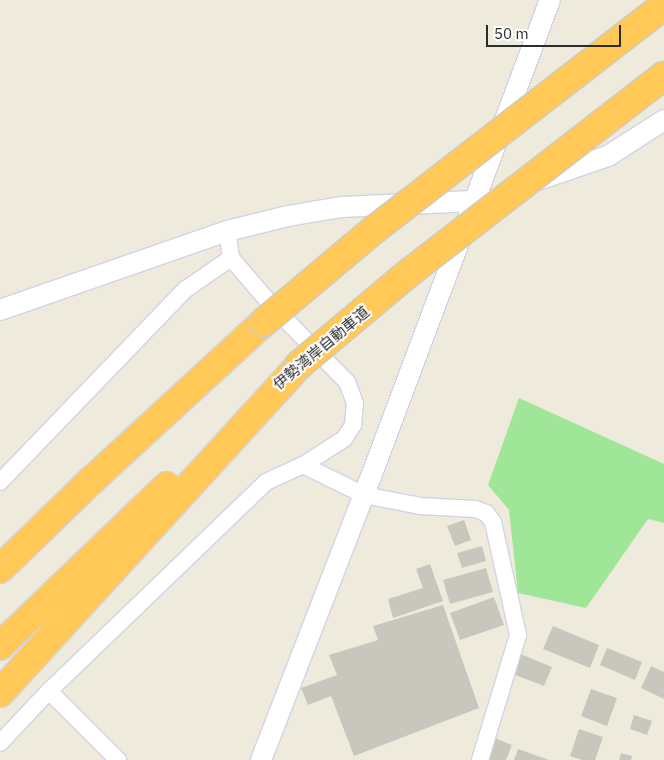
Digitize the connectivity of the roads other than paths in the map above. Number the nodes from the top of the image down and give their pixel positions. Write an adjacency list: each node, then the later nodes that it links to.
1 (550, 0): 5 (street)
2 (664, 6): 13 (highway, bridge)
3 (664, 76): 9 (highway, 伊勢湾岸自動車道, bridge)
4 (664, 120): 5 (street)
5 (473, 201): 6 (street); 12 (street)
6 (227, 231): 7 (street); 8 (street)
7 (231, 258): 10 (street); 11 (street)
8 (0, 310)
9 (299, 365): 14 (highway, 伊勢湾岸自動車道); 16 (highway)
10 (303, 465): 12 (street); 15 (street)
11 (0, 482)
12 (364, 495): 19 (street); 20 (street)
13 (0, 568)
14 (0, 646)
15 (49, 691): 17 (street); 18 (street)
16 (0, 693)
17 (0, 743)
18 (118, 760)
19 (261, 760)
20 (480, 760)

